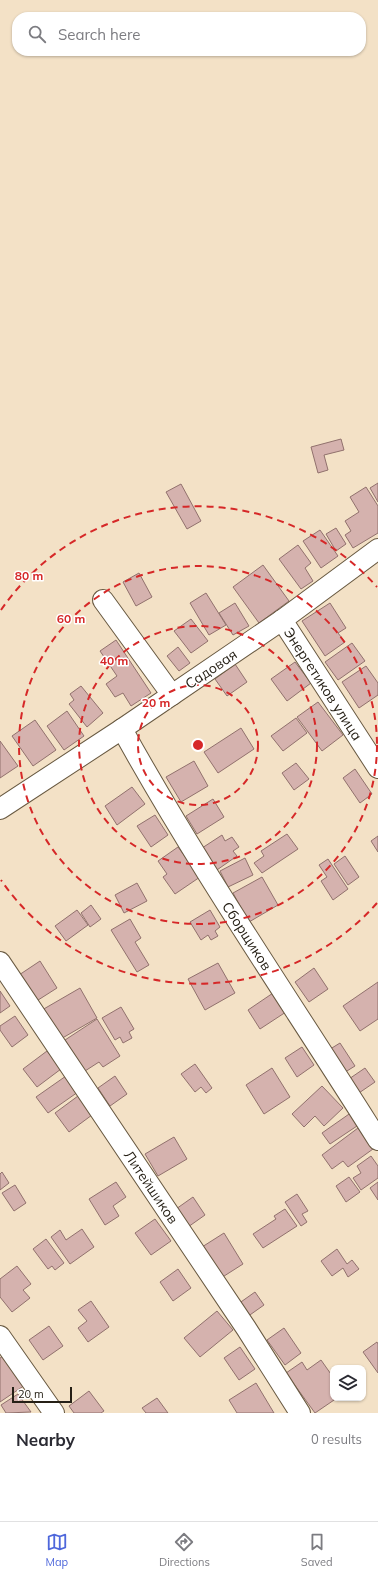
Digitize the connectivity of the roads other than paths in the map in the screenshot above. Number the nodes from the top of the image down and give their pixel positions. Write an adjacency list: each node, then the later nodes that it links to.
1 (378, 549): 3 (street, Садовая)
2 (103, 600): 4 (street)
3 (282, 620): 4 (street, Садовая); 6 (street, Энергетиков улица)
4 (172, 695): 5 (street, Садовая)
5 (122, 729): 7 (street, Садовая); 9 (street, Сборщиков)
6 (378, 768)
7 (0, 809)
8 (0, 962): 12 (street, Литейшиков)
9 (378, 1140)
10 (0, 1336): 11 (street)
11 (54, 1413)
12 (300, 1413)

